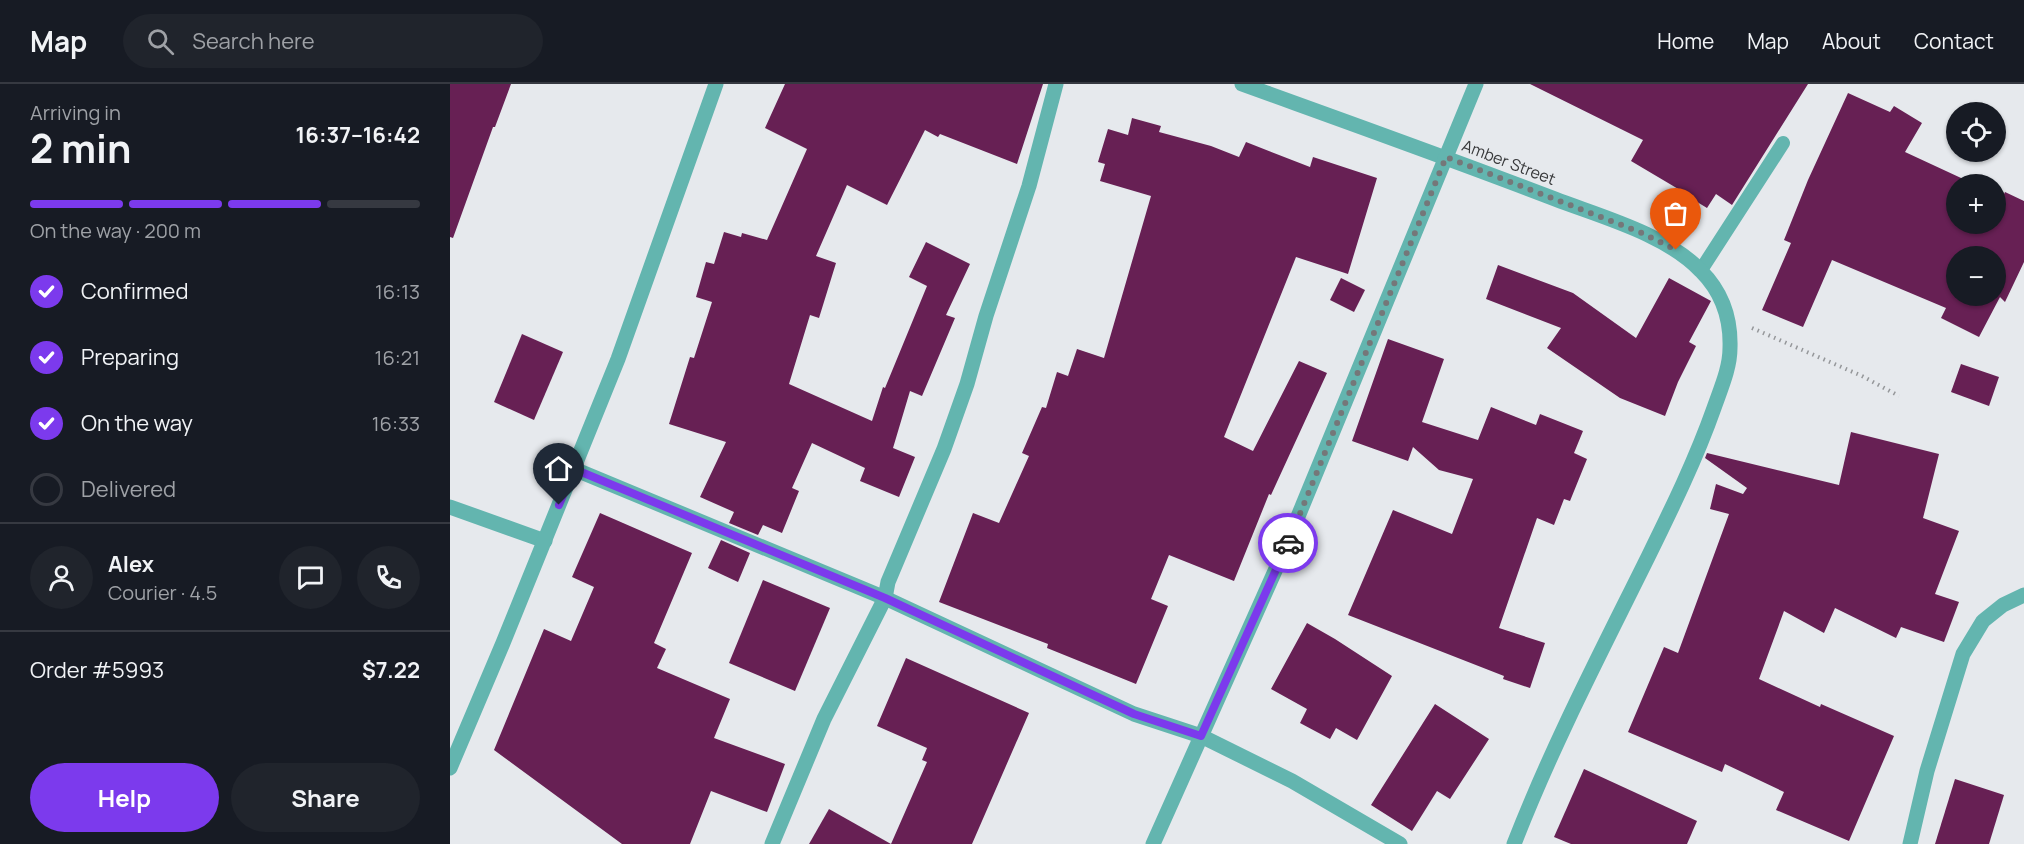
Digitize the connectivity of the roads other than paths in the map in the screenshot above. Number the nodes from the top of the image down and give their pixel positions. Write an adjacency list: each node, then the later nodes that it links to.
1 (716, 84): 8 (street)
2 (1056, 84): 12 (street)
3 (1242, 84): 6 (street, Amber Street)
4 (1476, 84): 6 (street)
5 (1783, 143): 7 (lane)
6 (1446, 157): 7 (street, Amber Street); 13 (street)
7 (1701, 270): 18 (street, Amber Street)
8 (574, 469): 10 (street); 12 (street)
9 (450, 507): 10 (street)
10 (544, 541): 14 (street)
11 (2024, 595): 19 (street)
12 (885, 598): 13 (street); 15 (street)
13 (1201, 736): 16 (street); 17 (street)
14 (450, 768)
15 (772, 844)
16 (1152, 844)
17 (1400, 844)
18 (1514, 844)
19 (1910, 844)

